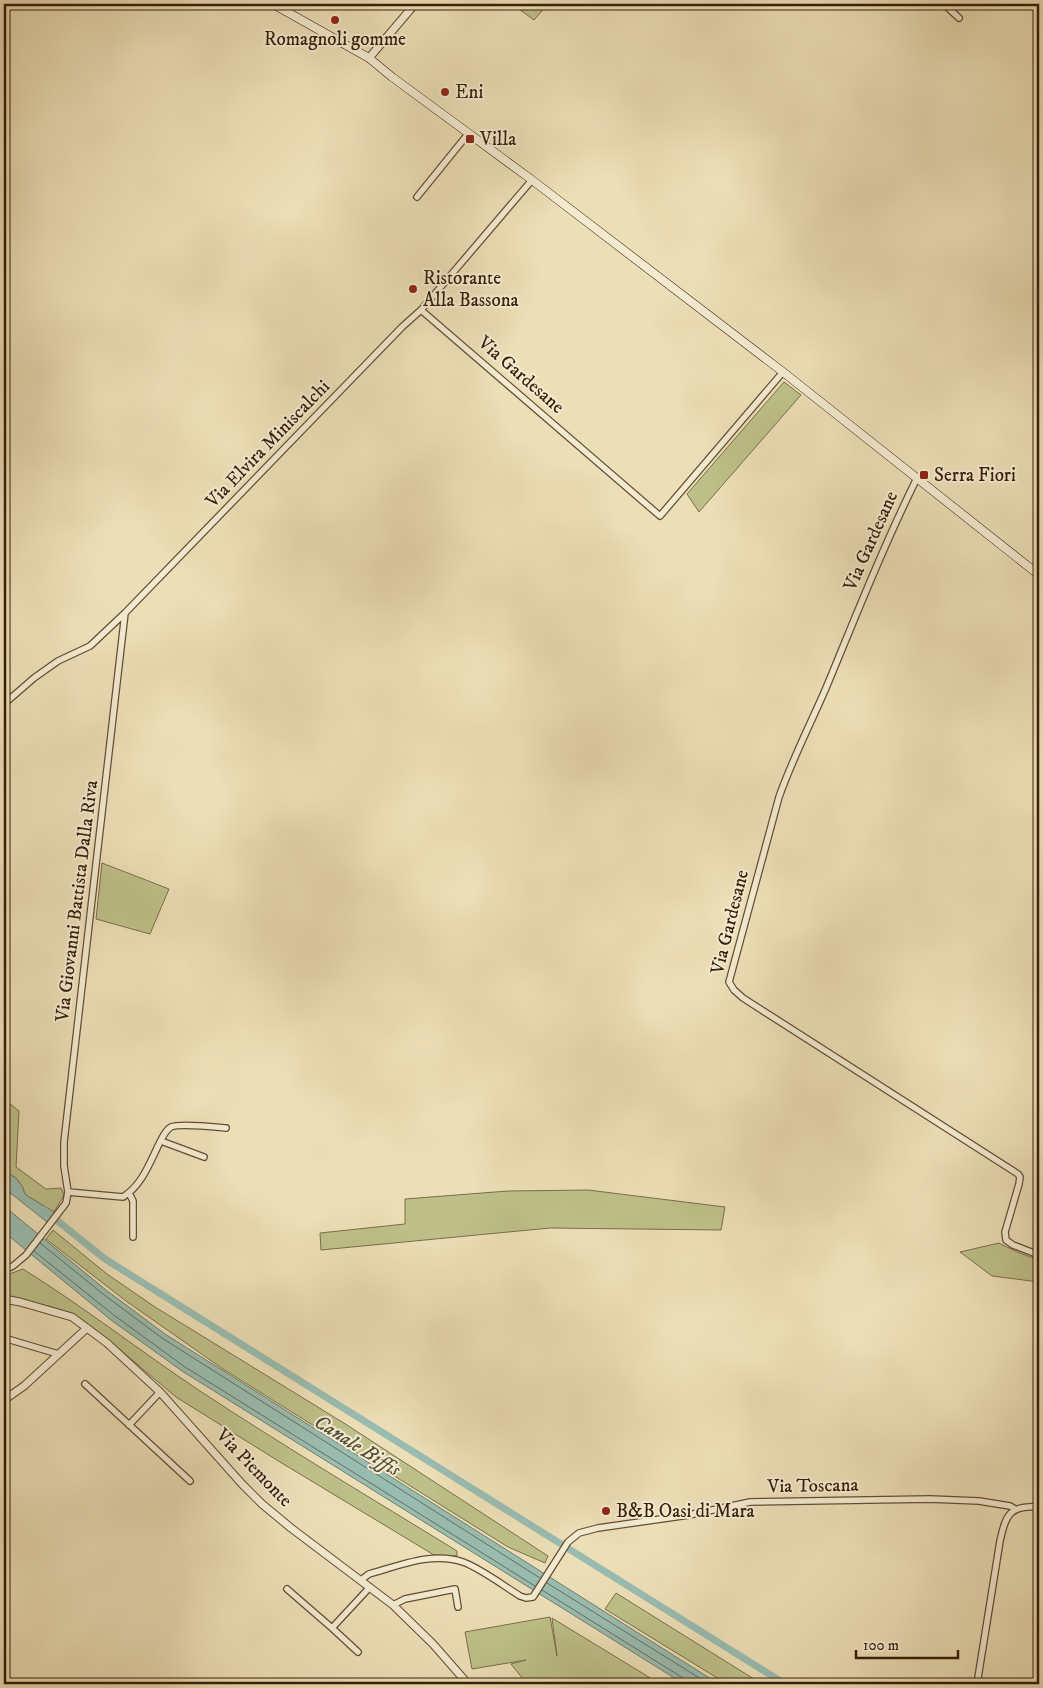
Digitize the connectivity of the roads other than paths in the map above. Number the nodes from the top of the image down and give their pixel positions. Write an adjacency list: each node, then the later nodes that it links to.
1 (274, 4): 5 (main road, Via Gardesane)
2 (415, 4): 5 (street)
3 (944, 4): 4 (street)
4 (959, 18)
5 (369, 58): 6 (main road, Via Gardesane)
6 (468, 134): 7 (main road, Via Gardesane); 8 (street)
7 (532, 180): 9 (street, Via Elvira Miniscalchi); 10 (main road, Via Gardesane)
8 (417, 197)
9 (421, 310): 10 (street, Via Gardesane); 13 (street, Via Elvira Miniscalchi)
10 (783, 372): 11 (main road, Via Gardesane)
11 (917, 478): 12 (main road, Via Gardesane); 21 (street, Via Gardesane)
12 (1039, 575)
13 (125, 613): 14 (street, Via Elvira Miniscalchi); 18 (street, Via Giovanni Battista Dalla Riva)
14 (4, 704)
15 (226, 1128): 16 (street)
16 (161, 1141): 17 (street); 19 (street)
17 (204, 1157)
18 (68, 1192): 19 (street); 22 (street)
19 (129, 1193): 20 (street)
20 (133, 1238)
21 (1039, 1255)
22 (4, 1270)
23 (4, 1299): 24 (street, Via Piemonte)
24 (87, 1328): 26 (street); 28 (street, Via Piemonte)
25 (4, 1338): 26 (street)
26 (58, 1354): 29 (street)
27 (85, 1384): 30 (street)
28 (160, 1392): 30 (street); 34 (street, Via Piemonte)
29 (4, 1400)
30 (129, 1425): 31 (street)
31 (190, 1481)
32 (1039, 1507): 33 (street, Via Toscana)
33 (1015, 1509): 34 (street, Via Toscana); 42 (street)
34 (361, 1580): 35 (street, Via Piemonte)
35 (370, 1587): 37 (street, Via Piemonte); 39 (street)
36 (287, 1589): 39 (street)
37 (393, 1605): 38 (street); 41 (street, Via Piemonte)
38 (458, 1607)
39 (332, 1628): 40 (street)
40 (358, 1652)
41 (468, 1684)
42 (977, 1684)

